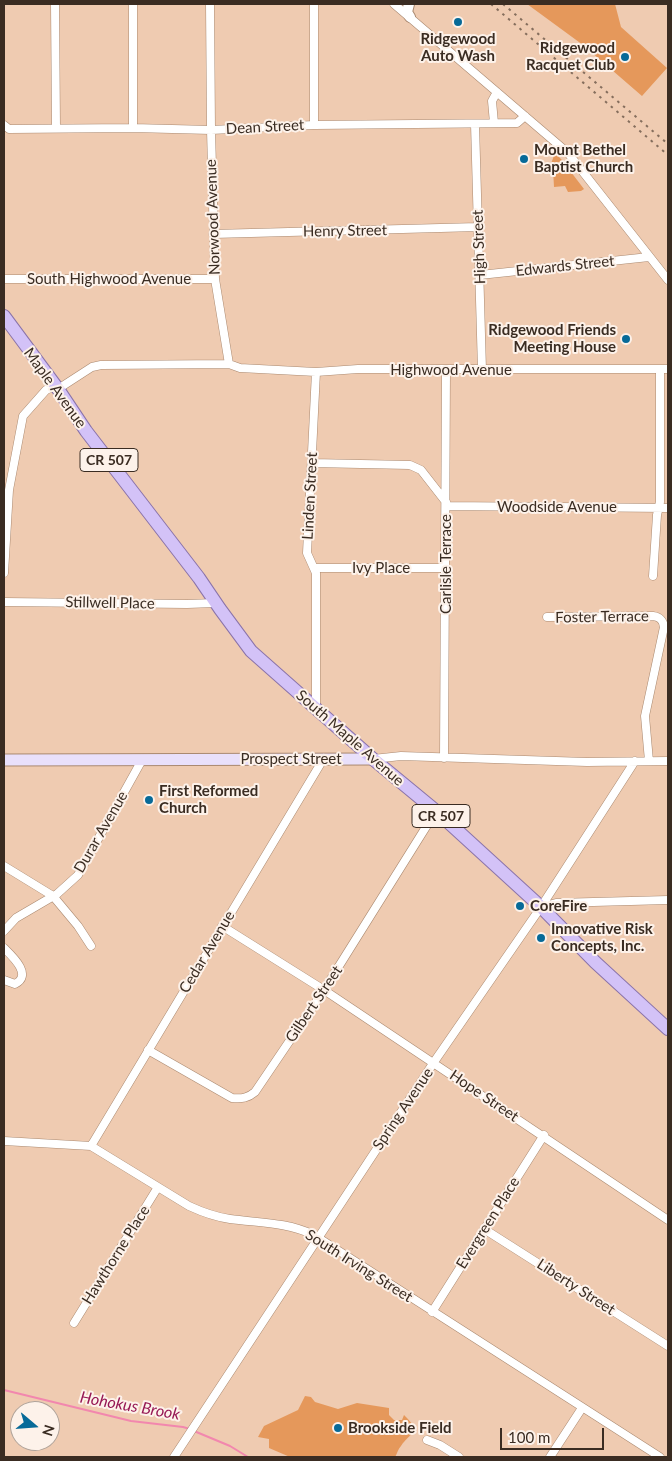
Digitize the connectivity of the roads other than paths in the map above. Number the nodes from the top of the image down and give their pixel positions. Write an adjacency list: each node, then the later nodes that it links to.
1 (55, 4): 14 (street)
2 (133, 4): 15 (street)
3 (210, 4): 16 (street, Norwood Avenue)
4 (314, 4): 13 (street)
5 (394, 4): 7 (street)
6 (409, 4): 7 (street)
7 (410, 16): 8 (street)
8 (497, 92): 9 (street); 10 (street)
9 (525, 116): 10 (street, Dean Street); 19 (street)
10 (494, 123): 11 (street, Dean Street)
11 (475, 124): 13 (street, Dean Street); 17 (street, High Street)
12 (4, 125): 14 (street, Dean Street)
13 (314, 125): 16 (street, Dean Street)
14 (56, 128): 15 (street, Dean Street)
15 (133, 128): 16 (street, Dean Street)
16 (211, 130): 18 (street, Norwood Avenue)
17 (478, 227): 18 (street, Henry Street); 20 (street, High Street)
18 (213, 234): 22 (street, Norwood Avenue)
19 (649, 257): 20 (street, Edwards Street); 23 (street)
20 (480, 275): 29 (street, High Street)
21 (4, 279): 22 (street, South Highwood Avenue)
22 (215, 280): 25 (street, Norwood Avenue)
23 (668, 280)
24 (4, 316): 31 (main road, Maple Avenue / CR 507)
25 (232, 365): 30 (street, Highwood Avenue); 31 (street, Highwood Avenue)
26 (660, 369): 27 (street, Highwood Avenue); 29 (street, Highwood Avenue); 34 (street)
27 (668, 369)
28 (446, 370): 29 (street, Highwood Avenue); 30 (street, Highwood Avenue); 33 (street, Carlisle Terrace)
29 (482, 370)
30 (316, 372): 32 (street, Linden Street)
31 (57, 388): 38 (street, Highwood Avenue); 41 (main road, Maple Avenue / CR 507)
32 (312, 463): 33 (street); 36 (street, Linden Street)
33 (446, 504): 34 (street, Woodside Avenue); 37 (street, Carlisle Terrace)
34 (659, 508): 35 (street, Woodside Avenue); 39 (street)
35 (668, 508)
36 (315, 568): 37 (street, Ivy Place); 43 (street, Linden Street)
37 (446, 568): 45 (street, Carlisle Terrace)
38 (4, 572)
39 (653, 576)
40 (4, 602): 41 (street, Stillwell Place)
41 (215, 603): 43 (main road, South Maple Avenue / CR 507)
42 (546, 617): 50 (street, Foster Terrace)
43 (316, 707): 46 (main road, South Maple Avenue / CR 507)
44 (324, 758): 46 (main road, Prospect Street); 48 (main road, Prospect Street); 57 (street, Cedar Avenue)
45 (444, 758): 46 (street, Prospect Street); 49 (street, Prospect Street)
46 (373, 759): 52 (main road, South Maple Avenue / CR 507)
47 (4, 760): 48 (main road, Prospect Street)
48 (142, 760): 54 (street, Durar Avenue)
49 (635, 761): 50 (street, Prospect Street); 56 (street, Spring Avenue)
50 (649, 761): 51 (street, Prospect Street)
51 (668, 761)
52 (436, 812): 56 (main road, South Maple Avenue / CR 507); 62 (street, Gilbert Street)
53 (4, 866): 54 (street)
54 (53, 896): 58 (street, Durar Avenue); 59 (street)
55 (668, 900): 56 (street)
56 (541, 907): 63 (main road, South Maple Avenue / CR 507); 65 (street, Spring Avenue)
57 (222, 926): 62 (street, Hope Street); 64 (street, Cedar Avenue)
58 (4, 931)
59 (91, 946)
60 (4, 948): 61 (street)
61 (4, 980)
62 (324, 990): 64 (street, Gilbert Street); 65 (street, Hope Street)
63 (668, 1029)
64 (148, 1050): 68 (street, Cedar Avenue)
65 (434, 1062): 66 (street, Hope Street); 72 (street, Spring Avenue)
66 (544, 1135): 70 (street, Hope Street); 71 (street, Evergreen Place)
67 (4, 1141): 68 (street, South Irving Street)
68 (91, 1146): 69 (street, South Irving Street)
69 (158, 1187): 72 (street, South Irving Street); 74 (street, Hawthorne Place)
70 (668, 1220)
71 (484, 1228): 73 (street, Evergreen Place); 75 (street, Liberty Street)
72 (318, 1238): 73 (street, South Irving Street); 78 (street, Spring Avenue)
73 (432, 1312): 76 (street, South Irving Street)
74 (74, 1323)
75 (668, 1346)
76 (582, 1408): 80 (street); 81 (street, South Irving Street)
77 (427, 1440): 79 (street)
78 (174, 1457)
79 (459, 1457)
80 (550, 1457)
81 (660, 1457)

